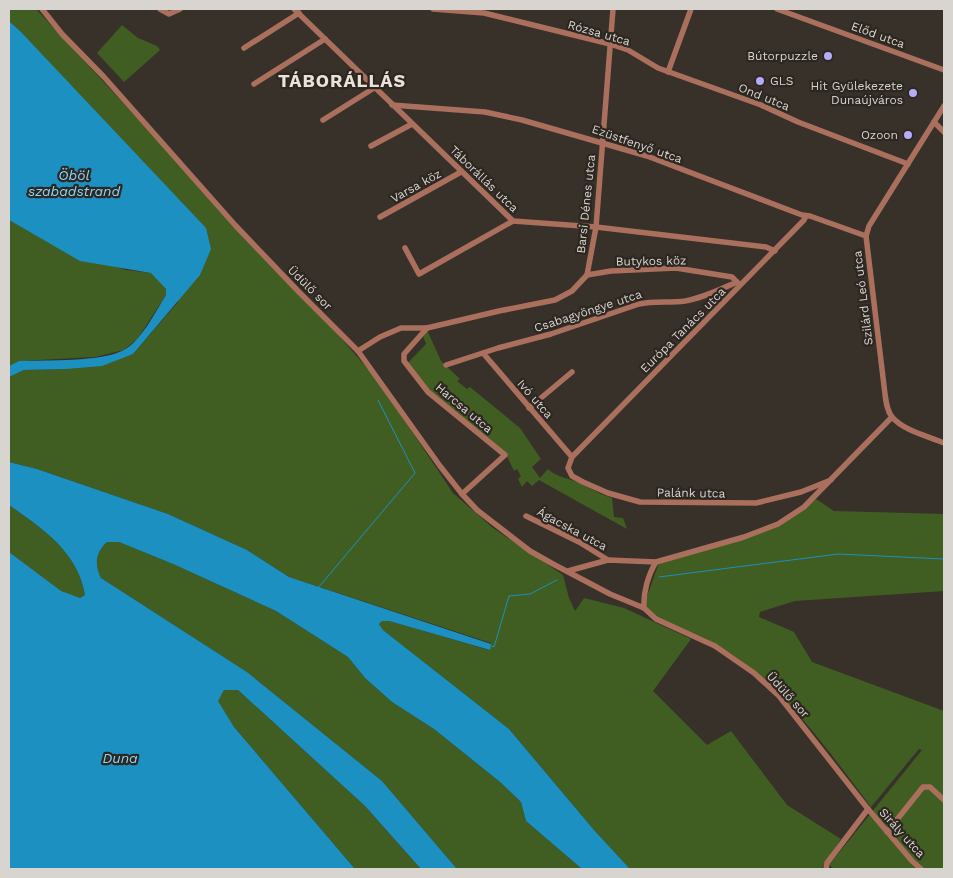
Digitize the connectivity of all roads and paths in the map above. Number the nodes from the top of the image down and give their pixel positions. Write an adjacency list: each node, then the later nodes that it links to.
1 (42, 9): 36 (street, Üdülő sor)
2 (160, 9): 3 (street)
3 (180, 9)
4 (433, 9): 10 (street, Rózsa utca)
5 (613, 9): 10 (street, Barsi Dénes utca)
6 (690, 9): 13 (street)
7 (777, 9): 12 (street, Előd utca)
8 (297, 11): 9 (street, Táborállás utca); 11 (street)
9 (325, 39): 14 (street); 15 (street, Táborállás utca)
10 (610, 44): 13 (street, Rózsa utca); 22 (street, Barsi Dénes utca)
11 (244, 48)
12 (944, 70)
13 (668, 72): 24 (street, Ond utca)
14 (254, 84)
15 (374, 88): 16 (street, Táborállás utca); 18 (street)
16 (392, 105): 20 (street, Táborállás utca); 22 (street, Ezüstfenyő utca)
17 (944, 106): 19 (street, Szilárd Leó utca)
18 (323, 120)
19 (934, 122): 21 (street); 24 (street, Szilárd Leó utca)
20 (412, 124): 23 (street); 25 (street, Táborállás utca)
21 (944, 132)
22 (602, 142): 26 (street, Ezüstfenyő utca); 29 (street, Barsi Dénes utca)
23 (371, 146)
24 (908, 164): 30 (street, Szilárd Leó utca)
25 (461, 172): 27 (street, Varsa köz); 28 (street, Táborállás utca)
26 (806, 216): 30 (street, Ezüstfenyő utca); 32 (street, Európa Tanács utca)
27 (380, 217)
28 (512, 221): 29 (street, Táborállás utca); 31 (street)
29 (596, 227): 32 (street, Táborállás utca); 33 (street, Barsi Dénes utca)
30 (866, 236): 41 (street, Szilárd Leó utca)
31 (405, 248)
32 (774, 251): 34 (street, Európa Tanács utca)
33 (587, 275): 34 (street, Butykos köz); 35 (street)
34 (739, 284): 37 (street, Csabagyöngye utca); 43 (street, Európa Tanács utca)
35 (427, 328): 36 (street); 45 (street, Harcsa utca)
36 (358, 351): 45 (street, Üdülő sor)
37 (483, 353): 38 (street, Csabagyöngye utca); 40 (street, Ivó utca)
38 (446, 365)
39 (572, 372): 40 (street)
40 (529, 408): 43 (street, Ivó utca)
41 (892, 417): 42 (street); 44 (street)
42 (944, 444)
43 (572, 457): 44 (street, Palánk utca)
44 (831, 480): 48 (street)
45 (462, 494): 49 (street, Üdülő sor)
46 (526, 516): 47 (street, Ágacska utca)
47 (608, 560): 48 (street); 49 (street)
48 (656, 562): 50 (street)
49 (568, 571): 50 (street, Üdülő sor)
50 (644, 608): 52 (street, Üdülő sor)
51 (944, 800): 53 (street)
52 (868, 810): 53 (street, Sirály utca); 54 (street)
53 (887, 832): 55 (street, Sirály utca)
54 (826, 869)
55 (921, 869)

